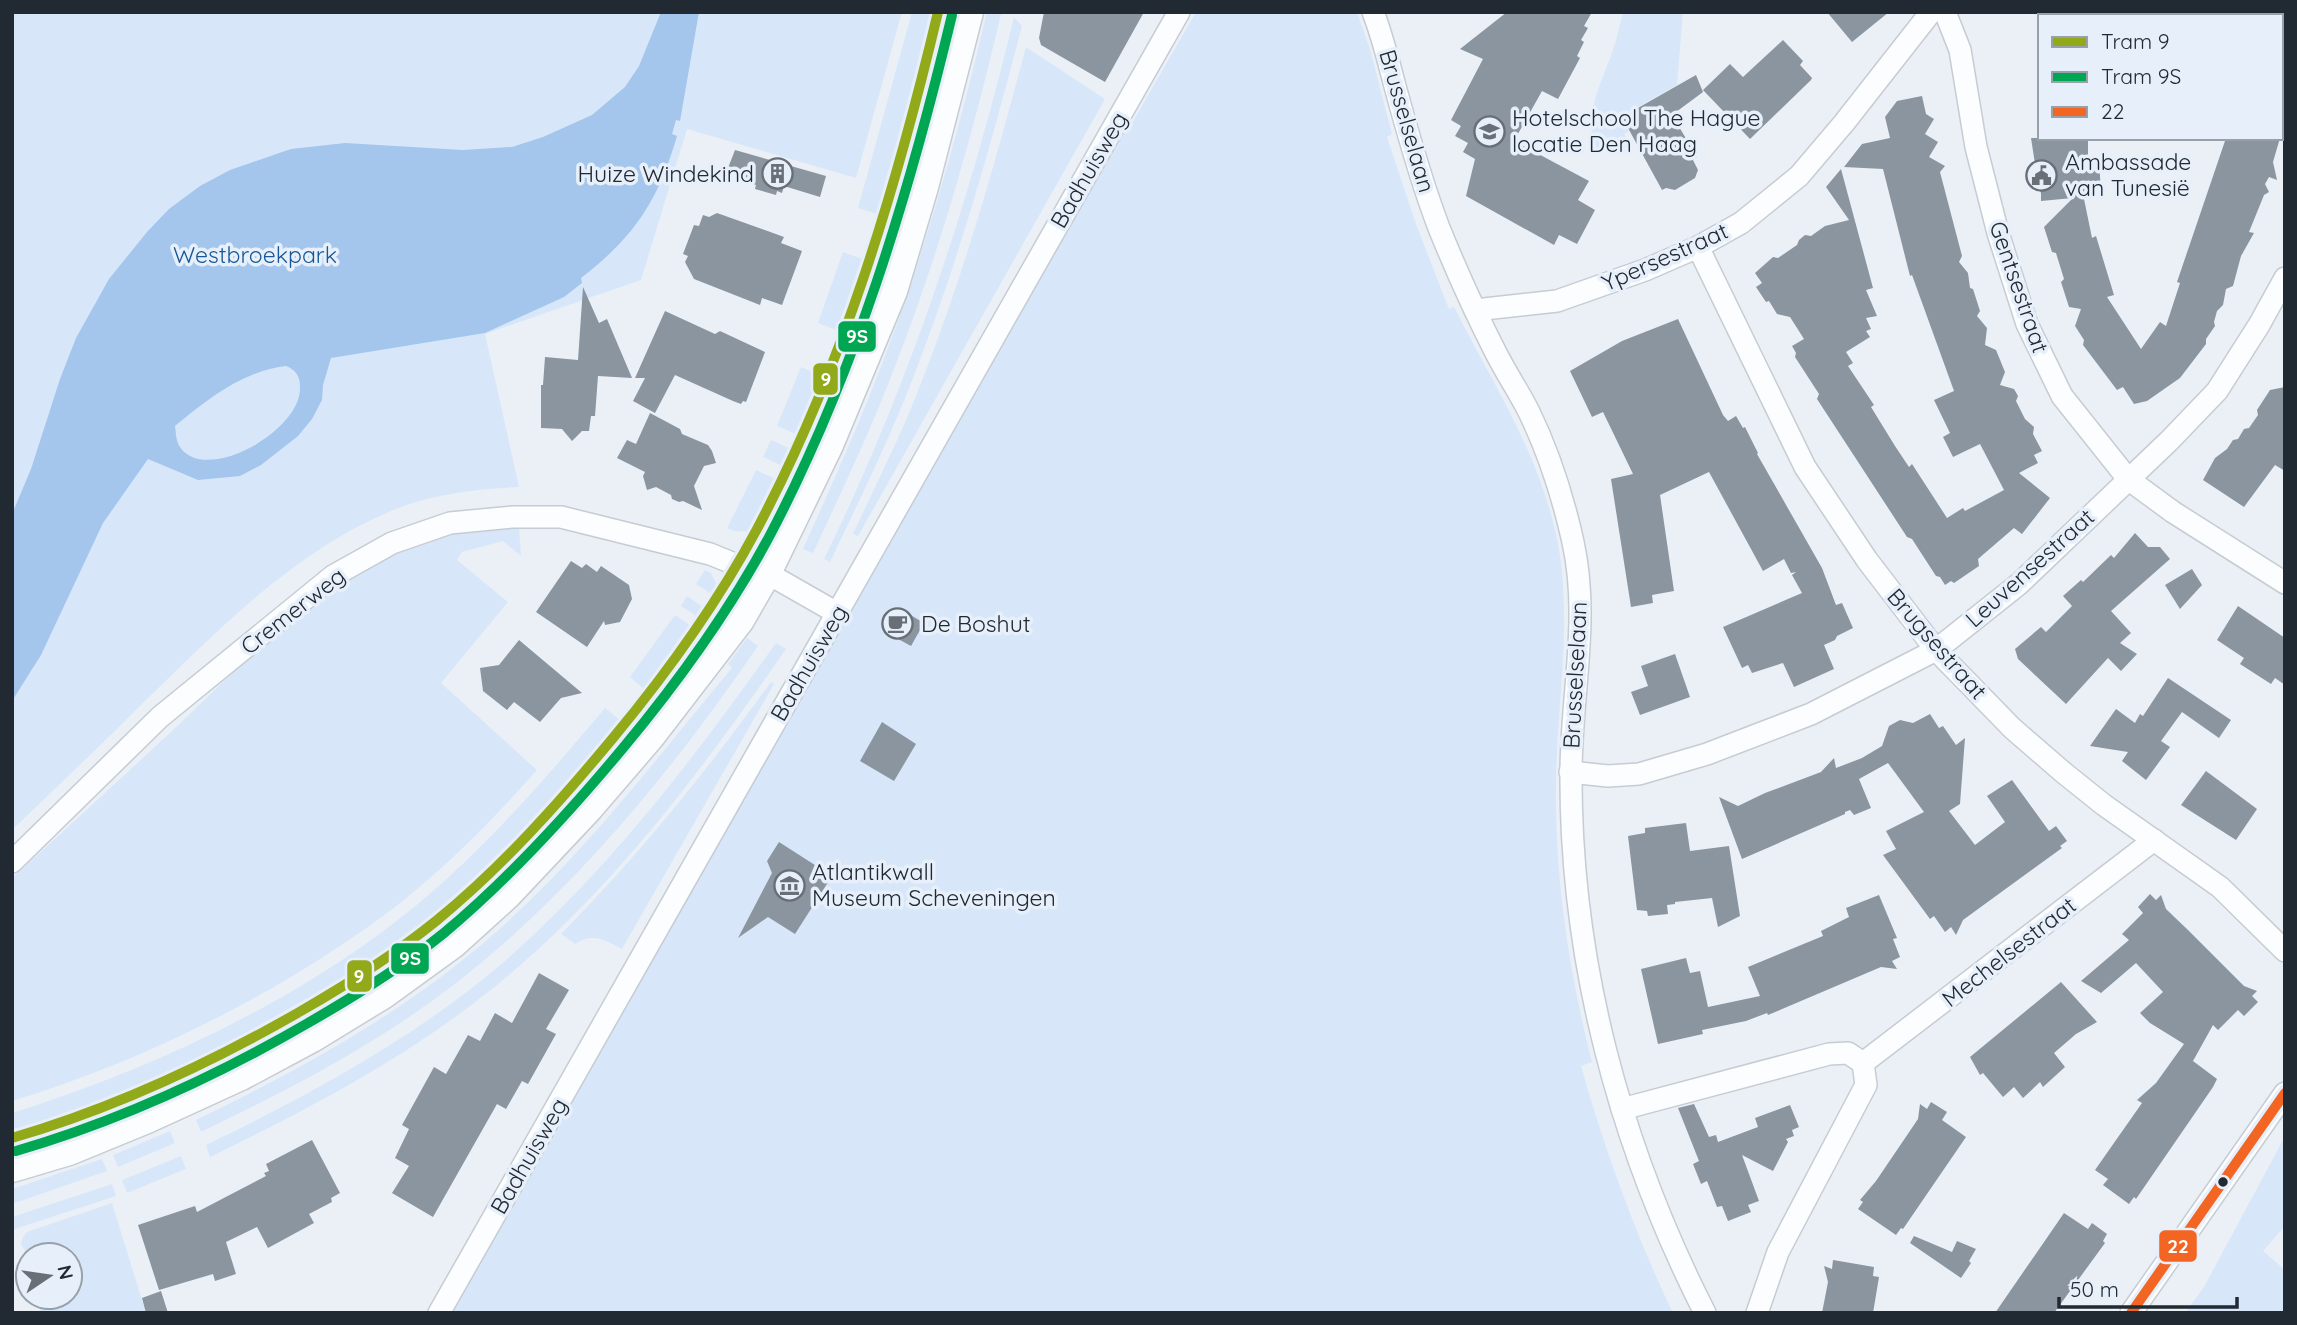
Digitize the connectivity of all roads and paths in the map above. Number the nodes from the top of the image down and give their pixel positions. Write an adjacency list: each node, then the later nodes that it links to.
1 (969, 12): 10 (main road)
2 (1179, 12): 12 (street, Badhuisweg)
3 (1373, 12): 8 (street, Brusselselaan)
4 (1931, 12): 6 (street, Ypersestraat)
5 (1945, 12): 9 (street, Gentsestraat)
6 (1698, 247): 8 (street, Ypersestraat); 13 (street, Brugsestraat)
7 (2285, 278): 9 (street, Leuvensestraat)
8 (1475, 310): 14 (street, Brusselselaan)
9 (2128, 479): 11 (street, Gentsestraat); 13 (street, Leuvensestraat)
10 (767, 573): 12 (street, Cremerweg); 16 (street, Cremerweg); 21 (main road)
11 (2285, 583)
12 (837, 613): 22 (street, Badhuisweg)
13 (1936, 650): 14 (street, Leuvensestraat); 15 (street, Brugsestraat)
14 (1570, 772): 20 (street, Brusselselaan)
15 (2154, 840): 17 (street, Brugsestraat); 18 (street, Mechelsestraat)
16 (12, 862)
17 (2285, 951)
18 (1863, 1063): 20 (street); 24 (street)
19 (2285, 1093): 25 (street)
20 (1622, 1109): 23 (street, Brusselselaan)
21 (12, 1168)
22 (439, 1313)
23 (1705, 1313)
24 (1757, 1313)
25 (2131, 1313)

